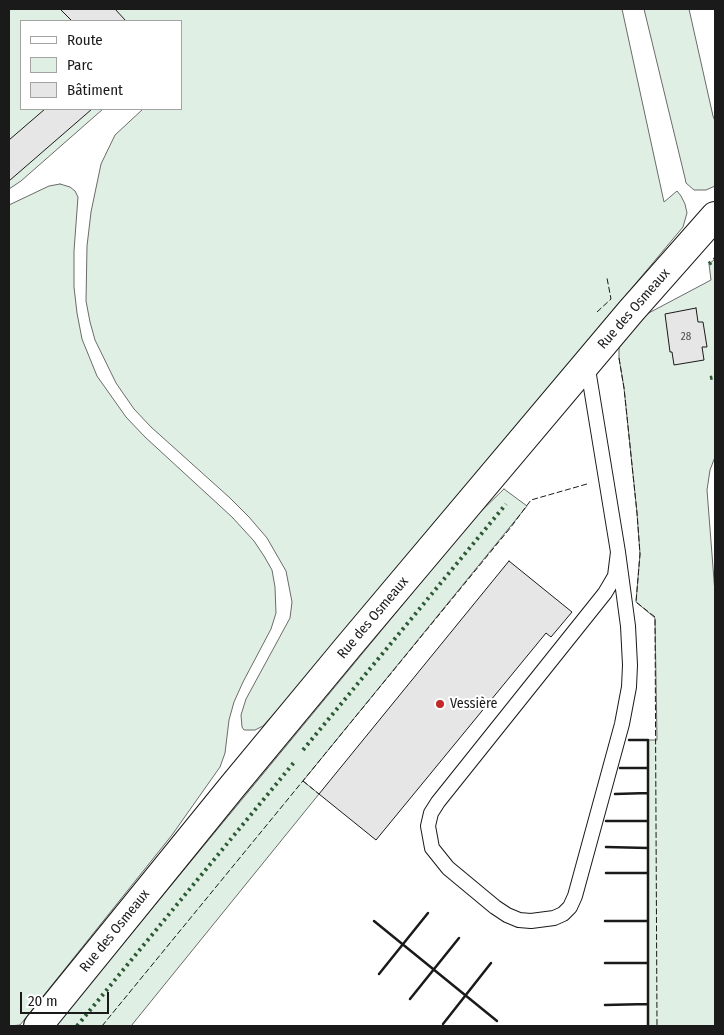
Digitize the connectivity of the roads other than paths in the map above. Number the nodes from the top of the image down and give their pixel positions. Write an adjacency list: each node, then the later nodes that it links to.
1 (715, 216): 2 (main road, Rue des Osmeaux)
2 (587, 363): 3 (lane); 4 (main road, Rue des Osmeaux)
3 (618, 552): 3 (lane)
4 (38, 1026)

